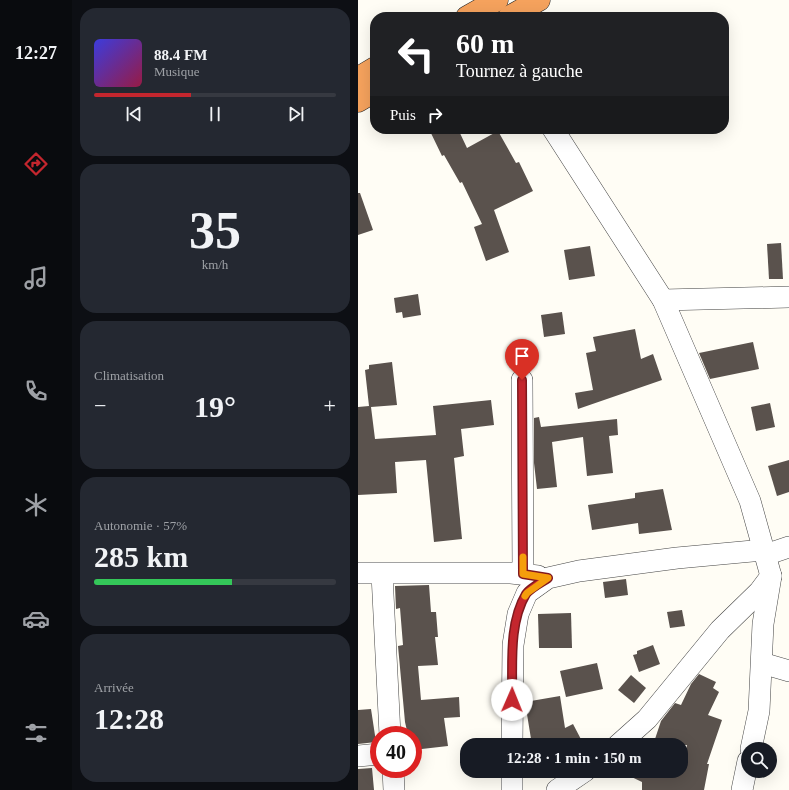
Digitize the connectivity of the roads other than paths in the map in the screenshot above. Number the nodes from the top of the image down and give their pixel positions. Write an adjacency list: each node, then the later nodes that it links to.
1 (497, 0): 3 (highway)
2 (539, 0): 4 (highway)
3 (476, 12)
4 (518, 12)
5 (370, 71): 6 (highway)
6 (358, 78)
7 (370, 94): 8 (highway)
8 (358, 100)
9 (556, 134): 11 (street)
10 (789, 297): 11 (street)
11 (663, 300): 14 (street)
12 (522, 380): 17 (street)
13 (789, 547): 14 (street)
14 (765, 552): 18 (street); 19 (street)
15 (358, 573): 16 (street)
16 (382, 574): 17 (street); 22 (street)
17 (523, 574): 19 (street)
18 (771, 576): 20 (street); 24 (street)
19 (548, 578): 23 (street)
20 (762, 664): 21 (street); 25 (street)
21 (789, 671)
22 (390, 726)
23 (512, 738)
24 (626, 738)
25 (752, 742)
26 (370, 755): 27 (street)
27 (358, 756)
28 (393, 778): 32 (street)
29 (512, 778): 33 (street)
30 (575, 778): 34 (street)
31 (744, 778): 35 (street)
32 (394, 790)
33 (512, 790)
34 (558, 790)
35 (742, 790)

